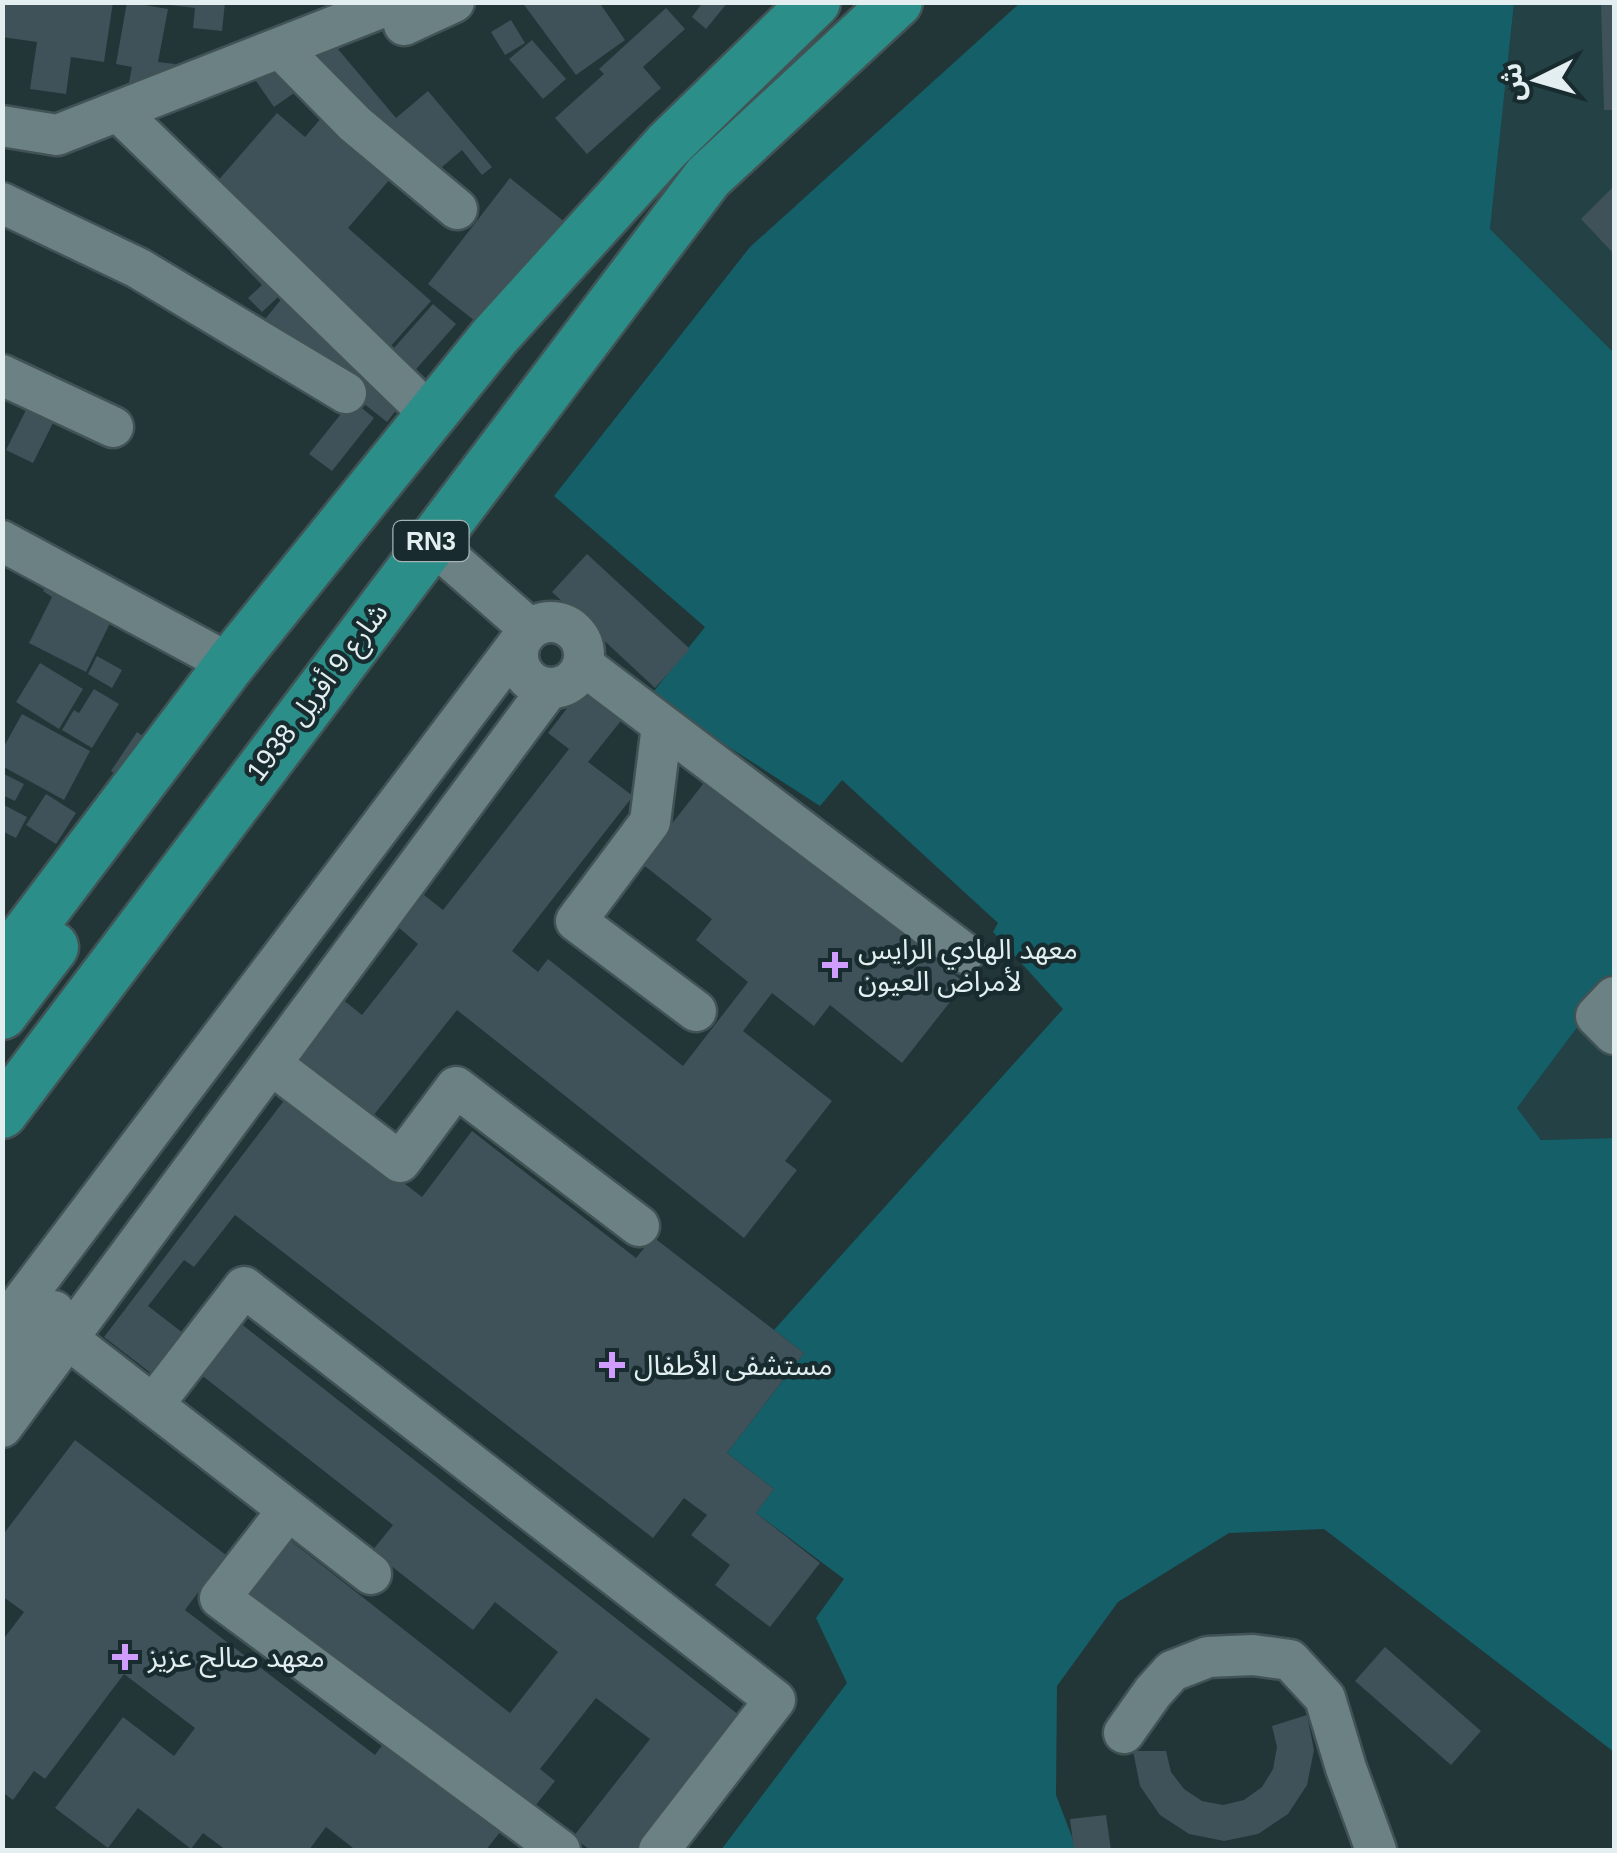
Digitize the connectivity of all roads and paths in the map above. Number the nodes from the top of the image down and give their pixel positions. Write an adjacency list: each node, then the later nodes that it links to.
1 (397, 2): 2 (street); 5 (street)
2 (454, 2)
3 (897, 2): 10 (main road, شارع 9 أفريل 1938 / RN3)
4 (814, 3): 9 (main road, شارع 9 أفريل 1938 / RN3)
5 (340, 15): 6 (street)
6 (280, 50): 7 (street); 12 (street)
7 (118, 112): 8 (street); 15 (street)
8 (2, 126)
9 (668, 146): 15 (main road, شارع 9 أفريل 1938 / RN3); 28 (main road, شارع 9 أفريل 1938)
10 (708, 177): 18 (main road, شارع 9 أفريل 1938 / RN3); 30 (main road, شارع 9 أفريل 1938)
11 (2, 203): 14 (street)
12 (457, 210)
13 (2, 374): 16 (street)
14 (346, 393)
15 (430, 415): 20 (main road, شارع 9 أفريل 1938 / RN3)
16 (113, 427)
17 (2, 540): 20 (street)
18 (430, 542): 19 (street); 32 (main road, شارع 9 أفريل 1938 / RN3)
19 (527, 632): 21 (street); 22 (street); 34 (street)
20 (230, 664): 25 (main road, شارع 9 أفريل 1938 / RN3)
21 (583, 665): 22 (street); 23 (street)
22 (540, 684): 31 (street); 36 (street)
23 (662, 726): 24 (street); 27 (street)
24 (964, 954)
25 (2, 966)
26 (1614, 996): 29 (street)
27 (696, 1011)
28 (2, 1014)
29 (1614, 1034)
30 (2, 1054)
31 (272, 1064): 33 (street); 35 (street)
32 (2, 1113)
33 (639, 1226)
34 (2, 1328)
35 (68, 1339): 37 (street); 38 (street)
36 (2, 1379)
37 (153, 1405): 39 (street); 43 (street)
38 (2, 1427)
39 (288, 1510): 40 (street); 42 (street)
40 (371, 1574)
41 (1124, 1733): 44 (street)
42 (560, 1850)
43 (659, 1850)
44 (1376, 1850)

